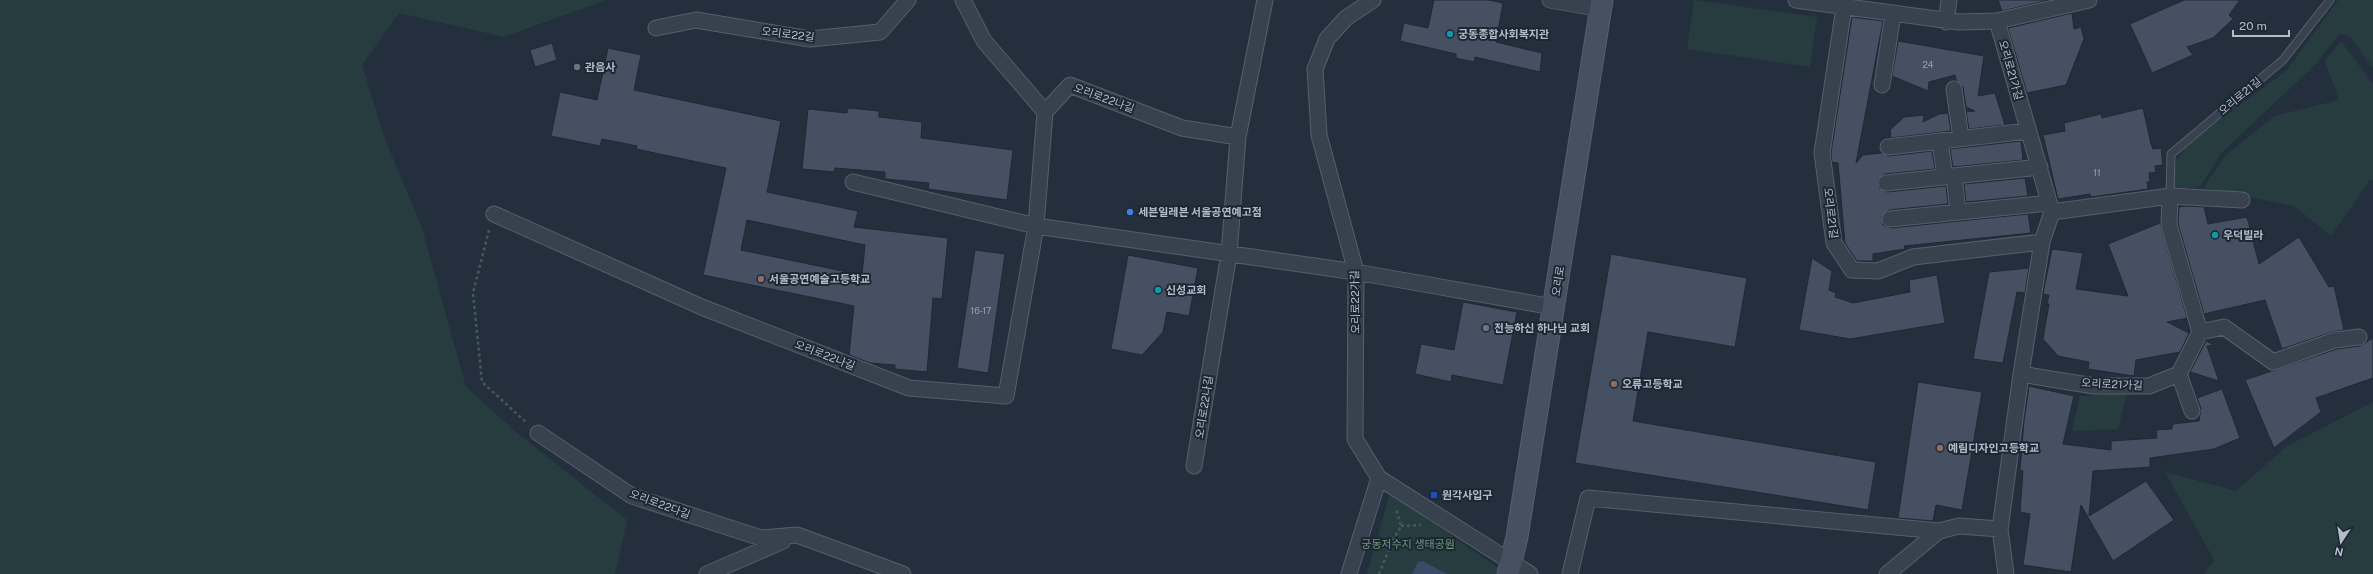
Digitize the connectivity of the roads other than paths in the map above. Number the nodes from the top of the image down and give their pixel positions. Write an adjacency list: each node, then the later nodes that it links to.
1 (908, 0): 15 (street, 오리로22길)
2 (963, 0): 18 (street)
3 (1265, 0): 20 (street, 오리로22나길)
4 (1373, 0): 37 (street, 오리로22가길)
5 (1550, 0): 10 (street)
6 (1796, 0): 11 (street)
7 (1948, 0): 14 (street)
8 (2089, 0): 13 (street)
9 (2330, 0): 28 (lane, 오리로21길)
10 (1601, 4): 38 (main road, 오리로)
11 (1844, 7): 12 (street); 35 (street, 오리로21길)
12 (1893, 14): 14 (street); 16 (street)
13 (1997, 21): 14 (street); 19 (street, 오리로21가길)
14 (1946, 22)
15 (656, 28)
16 (1882, 85)
17 (1954, 89): 21 (street)
18 (1045, 112): 20 (street, 오리로22나길); 34 (street, 오리로22나길)
19 (2028, 131): 21 (street); 24 (street, 오리로21가길)
20 (1238, 137): 36 (street, 오리로22나길)
21 (1960, 138): 22 (street)
22 (1940, 141): 23 (street); 25 (street)
23 (1888, 147)
24 (2040, 167): 25 (street); 30 (street, 오리로21가길)
25 (1949, 176): 27 (street); 31 (street)
26 (853, 182): 34 (street)
27 (1886, 183)
28 (2170, 196): 29 (street); 30 (street); 39 (street)
29 (2242, 200)
30 (2050, 207): 31 (street); 35 (street)
31 (1958, 212): 33 (street)
32 (494, 214): 34 (street, 오리로22나길)
33 (1890, 219)
34 (1036, 226): 36 (street)
35 (2042, 242): 41 (street)
36 (1229, 254): 37 (street); 45 (street, 오리로22나길)
37 (1356, 272): 38 (street); 46 (street, 오리로22가길)
38 (1553, 307): 50 (main road, 오리로)
39 (2200, 332): 40 (street); 42 (street)
40 (2359, 337)
41 (2021, 374): 42 (street, 오리로21가길); 47 (street)
42 (2179, 374): 43 (street)
43 (2192, 411)
44 (538, 433): 49 (street, 오리로22다길)
45 (1194, 466)
46 (1379, 478): 50 (street); 53 (street)
47 (2000, 529): 48 (street); 57 (street)
48 (1939, 531): 55 (street); 56 (street)
49 (797, 535): 51 (street); 52 (street, 오리로22다길)
50 (1510, 567): 54 (street)
51 (707, 574)
52 (903, 574)
53 (1349, 574)
54 (1530, 574)
55 (1570, 574)
56 (1887, 574)
57 (2006, 574)

